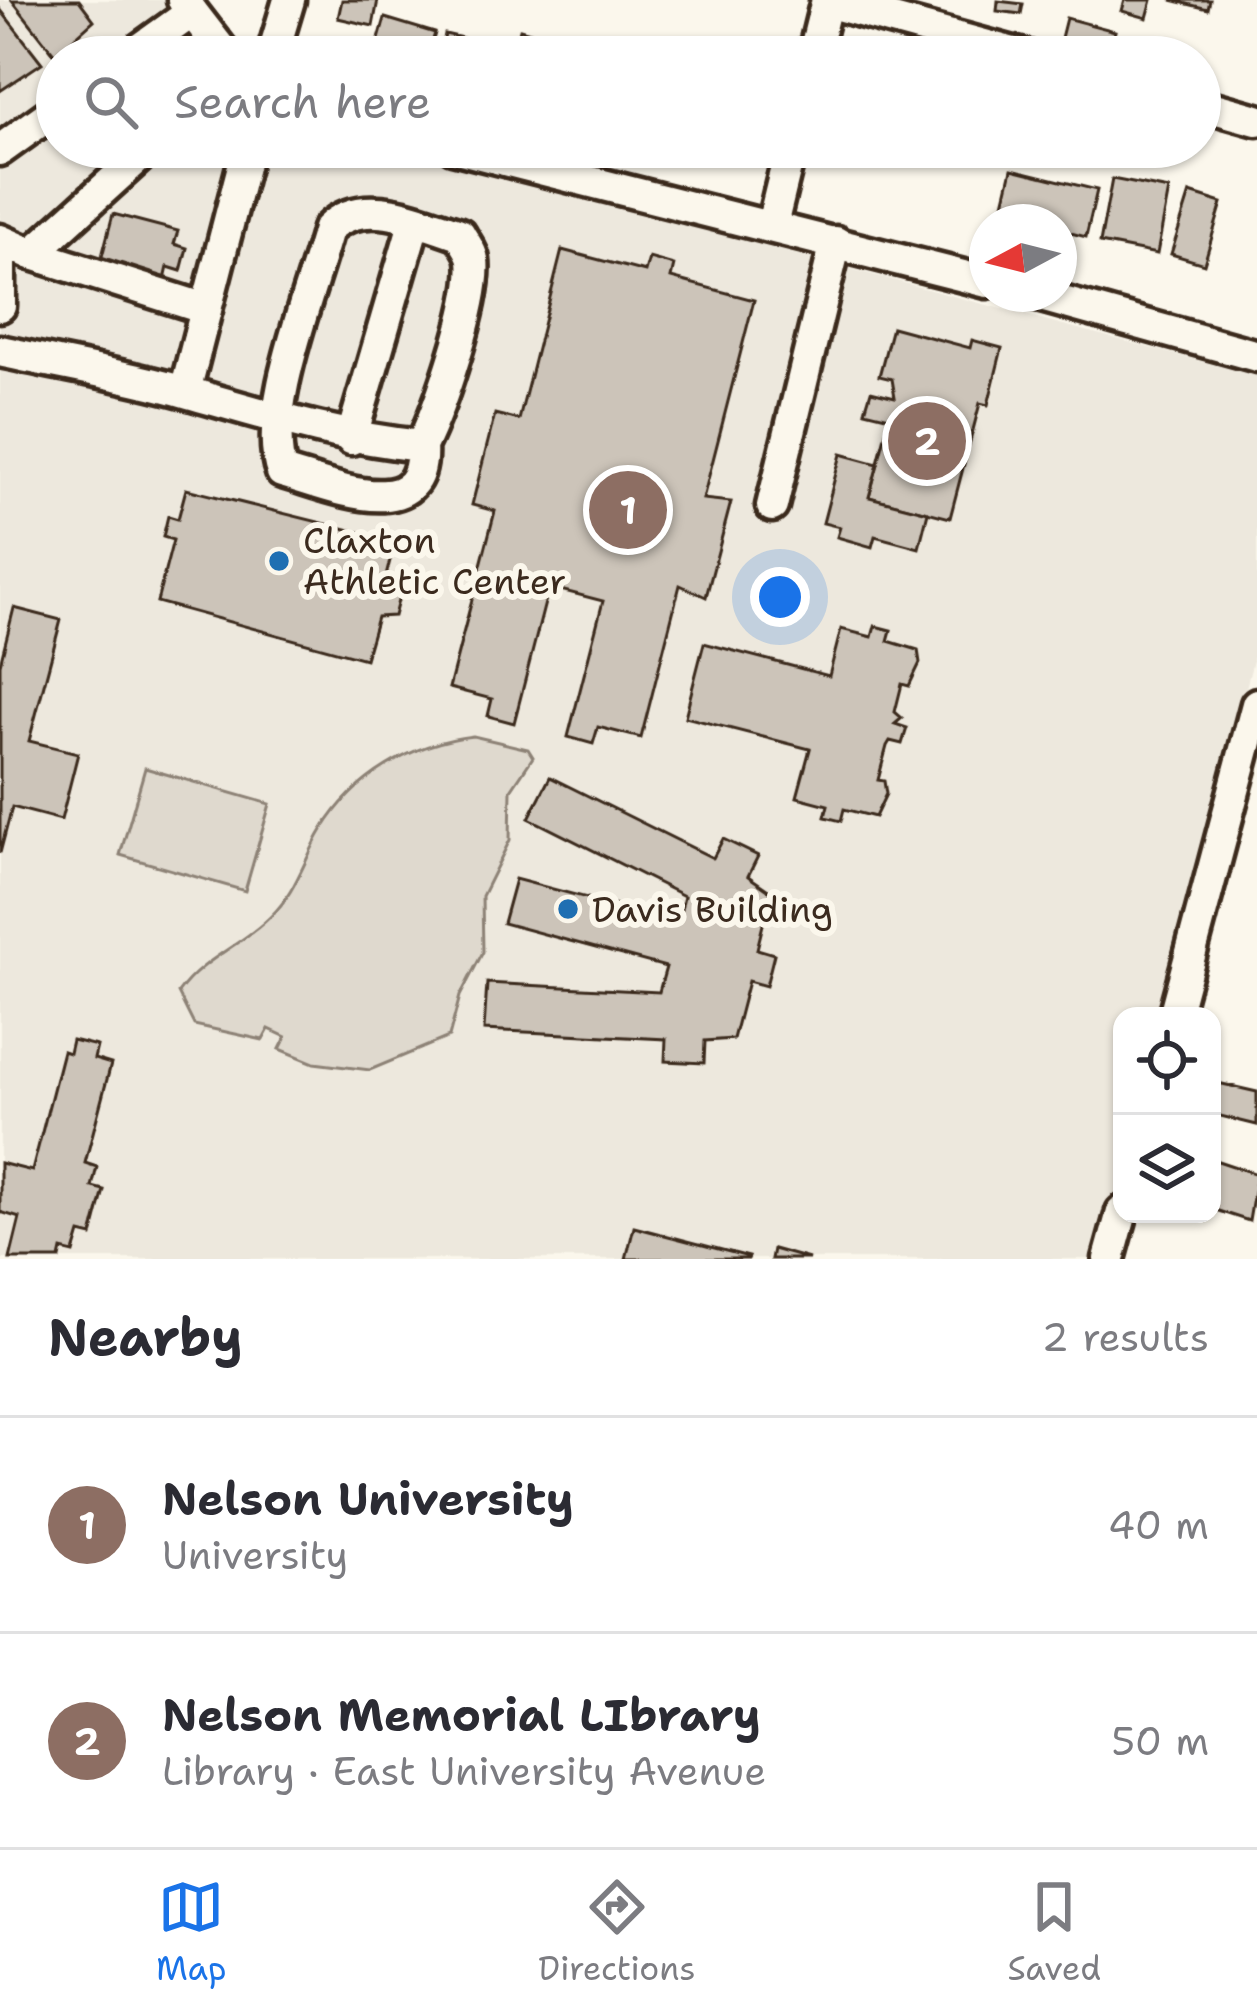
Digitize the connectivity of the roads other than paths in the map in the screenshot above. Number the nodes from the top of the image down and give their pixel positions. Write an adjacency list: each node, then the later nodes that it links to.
1 (289, 0): 6 (street)
2 (827, 1): 7 (street); 8 (street)
3 (188, 6): 4 (street); 5 (street)
4 (157, 36)
5 (211, 36)
6 (278, 36)
7 (818, 36)
8 (953, 36)
9 (1221, 110): 10 (street)
10 (1257, 119)
11 (36, 124): 12 (street)
12 (0, 150)
13 (127, 168): 21 (street)
14 (243, 168): 26 (street)
15 (539, 168): 18 (street)
16 (786, 168): 18 (street)
17 (416, 220): 30 (street); 31 (street); 32 (street)
18 (772, 225): 20 (street)
19 (0, 240): 21 (street)
20 (836, 242): 23 (street); 33 (street)
21 (32, 254): 26 (street)
22 (0, 262): 24 (street)
23 (969, 276)
24 (0, 306)
25 (1077, 306): 28 (street)
26 (206, 309): 29 (street)
27 (0, 351): 29 (street)
28 (1257, 356)
29 (185, 391): 30 (street)
30 (277, 420): 31 (street); 32 (street)
31 (351, 439): 32 (street)
32 (421, 446)
33 (772, 506)
34 (1257, 704): 35 (street)
35 (1226, 822): 36 (street); 37 (street)
36 (1257, 830)
37 (1176, 1007)
38 (1122, 1223): 39 (street)
39 (1120, 1256)

